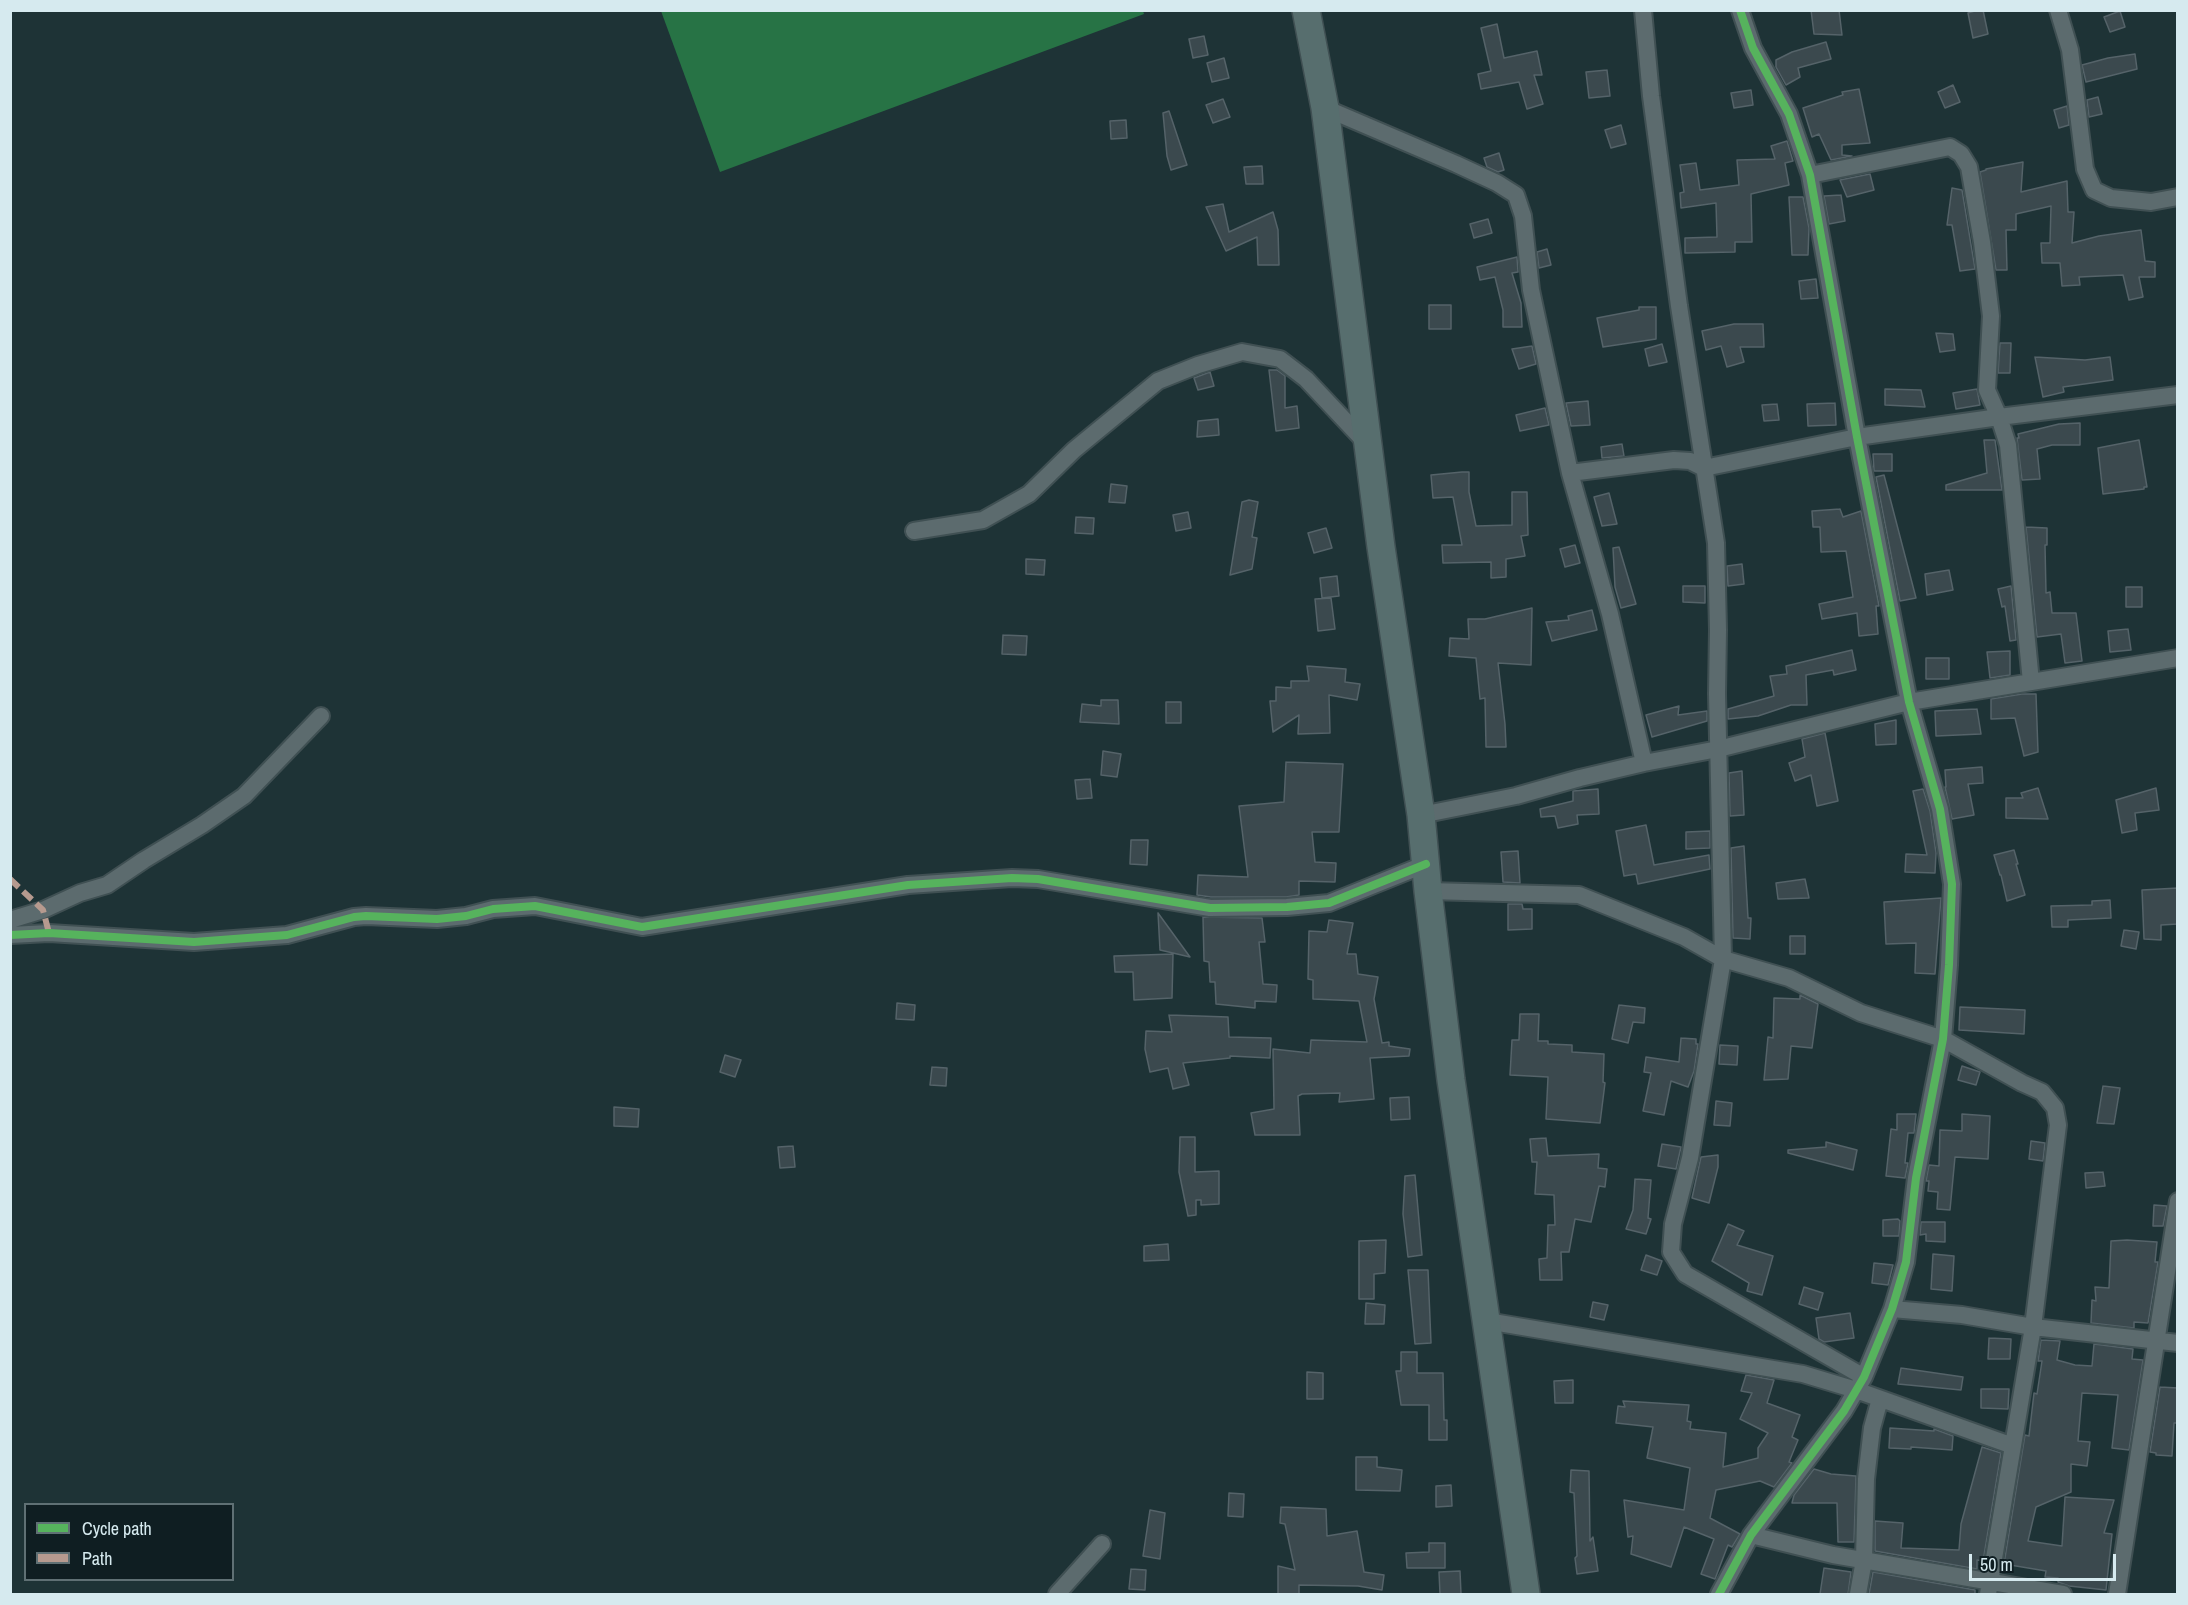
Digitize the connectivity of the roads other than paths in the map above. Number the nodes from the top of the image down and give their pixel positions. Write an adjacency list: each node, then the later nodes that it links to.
1 (1306, 10): 5 (main road)
2 (1643, 10): 12 (street)
3 (1740, 10): 6 (street)
4 (2058, 10): 7 (street)
5 (1325, 108): 11 (main road); 13 (street)
6 (1810, 175): 9 (street); 10 (street)
7 (2178, 197)
8 (2178, 395): 9 (street)
9 (1999, 417): 10 (street); 16 (street)
10 (1857, 437): 12 (street); 17 (street)
11 (1368, 445): 14 (street); 21 (main road)
12 (1704, 468): 13 (street); 19 (street)
13 (1570, 473): 20 (street)
14 (914, 531)
15 (2178, 658): 16 (street)
16 (2031, 682): 17 (street)
17 (1909, 702): 19 (street); 27 (street)
18 (321, 716): 24 (street)
19 (1718, 749): 20 (street); 26 (street)
20 (1644, 763): 21 (street)
21 (1421, 815): 22 (main road)
22 (1425, 864): 23 (main road); 25 (street)
23 (1428, 891): 26 (street); 30 (main road)
24 (10, 920)
25 (10, 935)
26 (1723, 959): 27 (street); 34 (street)
27 (1943, 1039): 29 (street); 31 (street)
28 (2178, 1201): 32 (street)
29 (1892, 1310): 31 (street); 34 (street)
30 (1487, 1321): 34 (street); 42 (main road)
31 (2033, 1327): 32 (street); 36 (street)
32 (2157, 1340): 33 (street); 46 (street)
33 (2178, 1343)
34 (1860, 1383): 35 (street); 37 (street)
35 (1880, 1399): 36 (street); 39 (street)
36 (2013, 1446): 40 (street)
37 (1751, 1535): 39 (street); 43 (street)
38 (1102, 1544): 41 (street)
39 (1864, 1560): 40 (street); 44 (street)
40 (1989, 1588): 45 (street)
41 (1057, 1594)
42 (1526, 1594)
43 (1719, 1594)
44 (1858, 1594)
45 (2063, 1594)
46 (2117, 1594)

